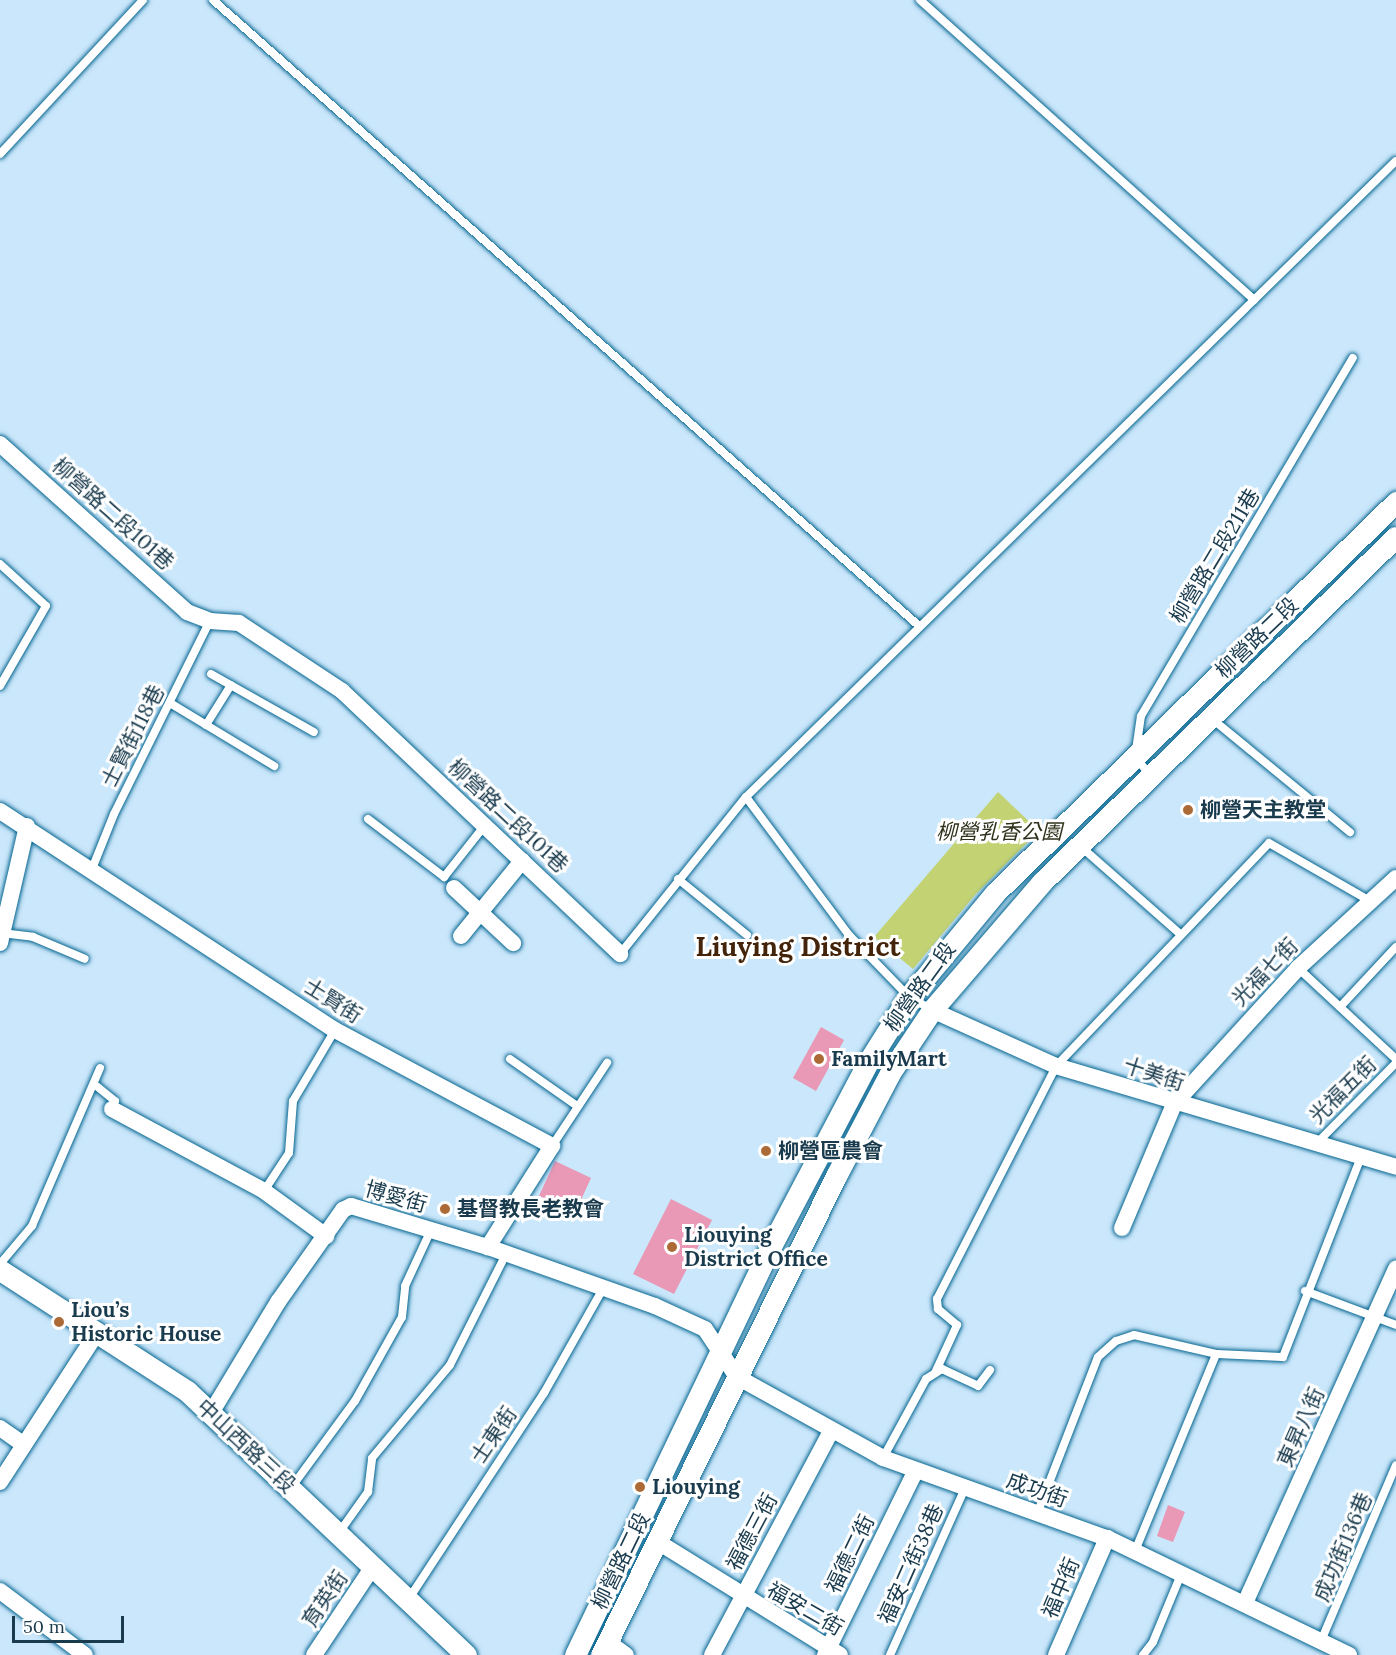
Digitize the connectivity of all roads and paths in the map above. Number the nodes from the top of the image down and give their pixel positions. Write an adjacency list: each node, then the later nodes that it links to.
1 (143, 0): 4 (lane)
2 (213, 0): 13 (lane)
3 (920, 0): 6 (lane)
4 (0, 154)
5 (1396, 161): 6 (lane, 柳營路二段101巷)
6 (1254, 300): 13 (lane, 柳營路二段101巷)
7 (1353, 358): 21 (lane, 柳營路二段211巷)
8 (0, 444): 12 (street, 柳營路二段101巷)
9 (1396, 502): 21 (street, 柳營路二段)
10 (1396, 537): 18 (street, 柳營路二段)
11 (0, 564): 16 (lane)
12 (210, 621): 17 (lane, 士賢街118巷); 27 (street, 柳營路二段101巷)
13 (919, 626): 24 (lane, 柳營路二段101巷)
14 (211, 674): 15 (lane)
15 (231, 685): 19 (lane); 20 (lane)
16 (0, 686)
17 (170, 703): 19 (lane); 32 (lane, 士賢街118巷)
18 (1211, 717): 23 (street, 柳營路二段); 29 (lane)
19 (206, 725): 22 (lane)
20 (314, 732)
21 (1135, 757): 23 (lane); 47 (street, 柳營路二段)
22 (274, 766)
23 (1151, 776): 30 (street, 柳營路二段)
24 (746, 797): 34 (lane, 柳營路二段101巷); 47 (lane)
25 (0, 810): 28 (street, 士賢街)
26 (368, 819): 27 (lane)
27 (485, 825): 31 (street, 柳營路二段101巷)
28 (27, 826): 32 (street, 士賢街); 41 (street)
29 (1350, 832)
30 (1080, 846): 38 (lane); 49 (street, 柳營路二段)
31 (522, 861): 37 (street); 44 (street, 柳營路二段101巷)
32 (92, 869): 50 (street, 士賢街)
33 (1396, 878): 36 (street, 光福七街)
34 (678, 879): 39 (lane); 44 (lane, 柳營路二段101巷)
35 (454, 888): 37 (street)
36 (1370, 902): 38 (lane); 46 (street, 光福七街)
37 (480, 913): 40 (street); 42 (street)
38 (1180, 934): 54 (lane)
39 (747, 935)
40 (461, 936)
41 (1, 938): 45 (lane)
42 (513, 943)
43 (1396, 947): 48 (lane)
44 (620, 954)
45 (85, 959)
46 (1298, 968): 48 (lane); 57 (street, 光福七街)
47 (909, 997): 49 (lane, 十美街); 78 (street, 柳營路二段)
48 (1340, 1007): 52 (lane)
49 (932, 1010): 54 (street, 十美街); 82 (street, 柳營路二段)
50 (335, 1030): 61 (street, 士賢街); 64 (lane)
51 (510, 1059): 58 (lane)
52 (1396, 1061): 60 (lane, 光福五街)
53 (607, 1063): 58 (lane)
54 (1056, 1066): 57 (street, 十美街); 81 (lane)
55 (100, 1068): 56 (lane)
56 (93, 1084): 59 (lane); 70 (lane)
57 (1174, 1104): 60 (street, 十美街); 65 (street, 光福七街)
58 (576, 1106): 61 (lane)
59 (112, 1109): 64 (street)
60 (1316, 1143): 62 (street, 十美街)
61 (552, 1146): 68 (street)
62 (1361, 1157): 63 (street, 十美街); 74 (lane)
63 (1396, 1167)
64 (264, 1191): 67 (street)
65 (1122, 1228)
66 (431, 1230): 67 (street, 博愛街); 68 (street, 博愛街); 91 (lane)
67 (326, 1236): 83 (street, 博愛街)
68 (488, 1247): 69 (street, 博愛街)
69 (507, 1254): 73 (street, 博愛街); 94 (lane)
70 (0, 1264)
71 (1396, 1268): 75 (street, 東昇八街)
72 (0, 1269): 77 (street, 中山西路三段)
73 (604, 1287): 78 (street, 博愛街); 102 (lane, 士東街)
74 (1305, 1291): 75 (lane); 79 (lane)
75 (1375, 1319): 76 (lane); 103 (street, 東昇八街)
76 (1396, 1325)
77 (98, 1331): 83 (street, 中山西路三段); 86 (street)
78 (722, 1353): 82 (street, 成功街); 111 (street, 柳營路二段)
79 (1216, 1354): 93 (lane); 97 (lane)
80 (990, 1370): 81 (lane)
81 (935, 1373): 87 (lane)
82 (737, 1377): 85 (street, 成功街); 96 (street, 柳營路二段)
83 (211, 1413): 91 (street, 中山西路三段)
84 (0, 1428): 86 (street)
85 (831, 1431): 87 (street, 成功街); 101 (street, 福德三街)
86 (24, 1445): 90 (street)
87 (883, 1458): 89 (street, 成功街)
88 (1396, 1465): 104 (lane, 成功街136巷)
89 (915, 1472): 92 (street, 成功街); 107 (street, 福德二街)
90 (0, 1482)
91 (291, 1488): 94 (street, 中山西路三段)
92 (965, 1488): 93 (street, 成功街); 114 (lane, 福安二街38巷)
93 (1037, 1514): 95 (street, 成功街)
94 (338, 1534): 98 (street, 中山西路三段)
95 (1107, 1538): 97 (street, 成功街); 115 (street, 福中街)
96 (658, 1542): 101 (street, 福安二街); 105 (street, 柳營路二段)
97 (1135, 1551): 99 (street, 成功街)
98 (372, 1568): 102 (street, 中山西路三段); 106 (street, 育英街)
99 (1182, 1571): 103 (street, 成功街); 116 (lane)
100 (0, 1591): 109 (street)
101 (742, 1598): 107 (street, 福安二街); 113 (street, 福德三街)
102 (408, 1600): 110 (street, 中山西路三段)
103 (1245, 1604): 104 (street, 成功街)
104 (1321, 1641): 108 (street, 成功街)
105 (604, 1649): 112 (street)
106 (320, 1653)
107 (831, 1653)
108 (1345, 1654)
109 (85, 1655)
110 (466, 1655)
111 (575, 1655)
112 (626, 1655)
113 (712, 1655)
114 (890, 1655)
115 (1056, 1655)
116 (1143, 1655)

